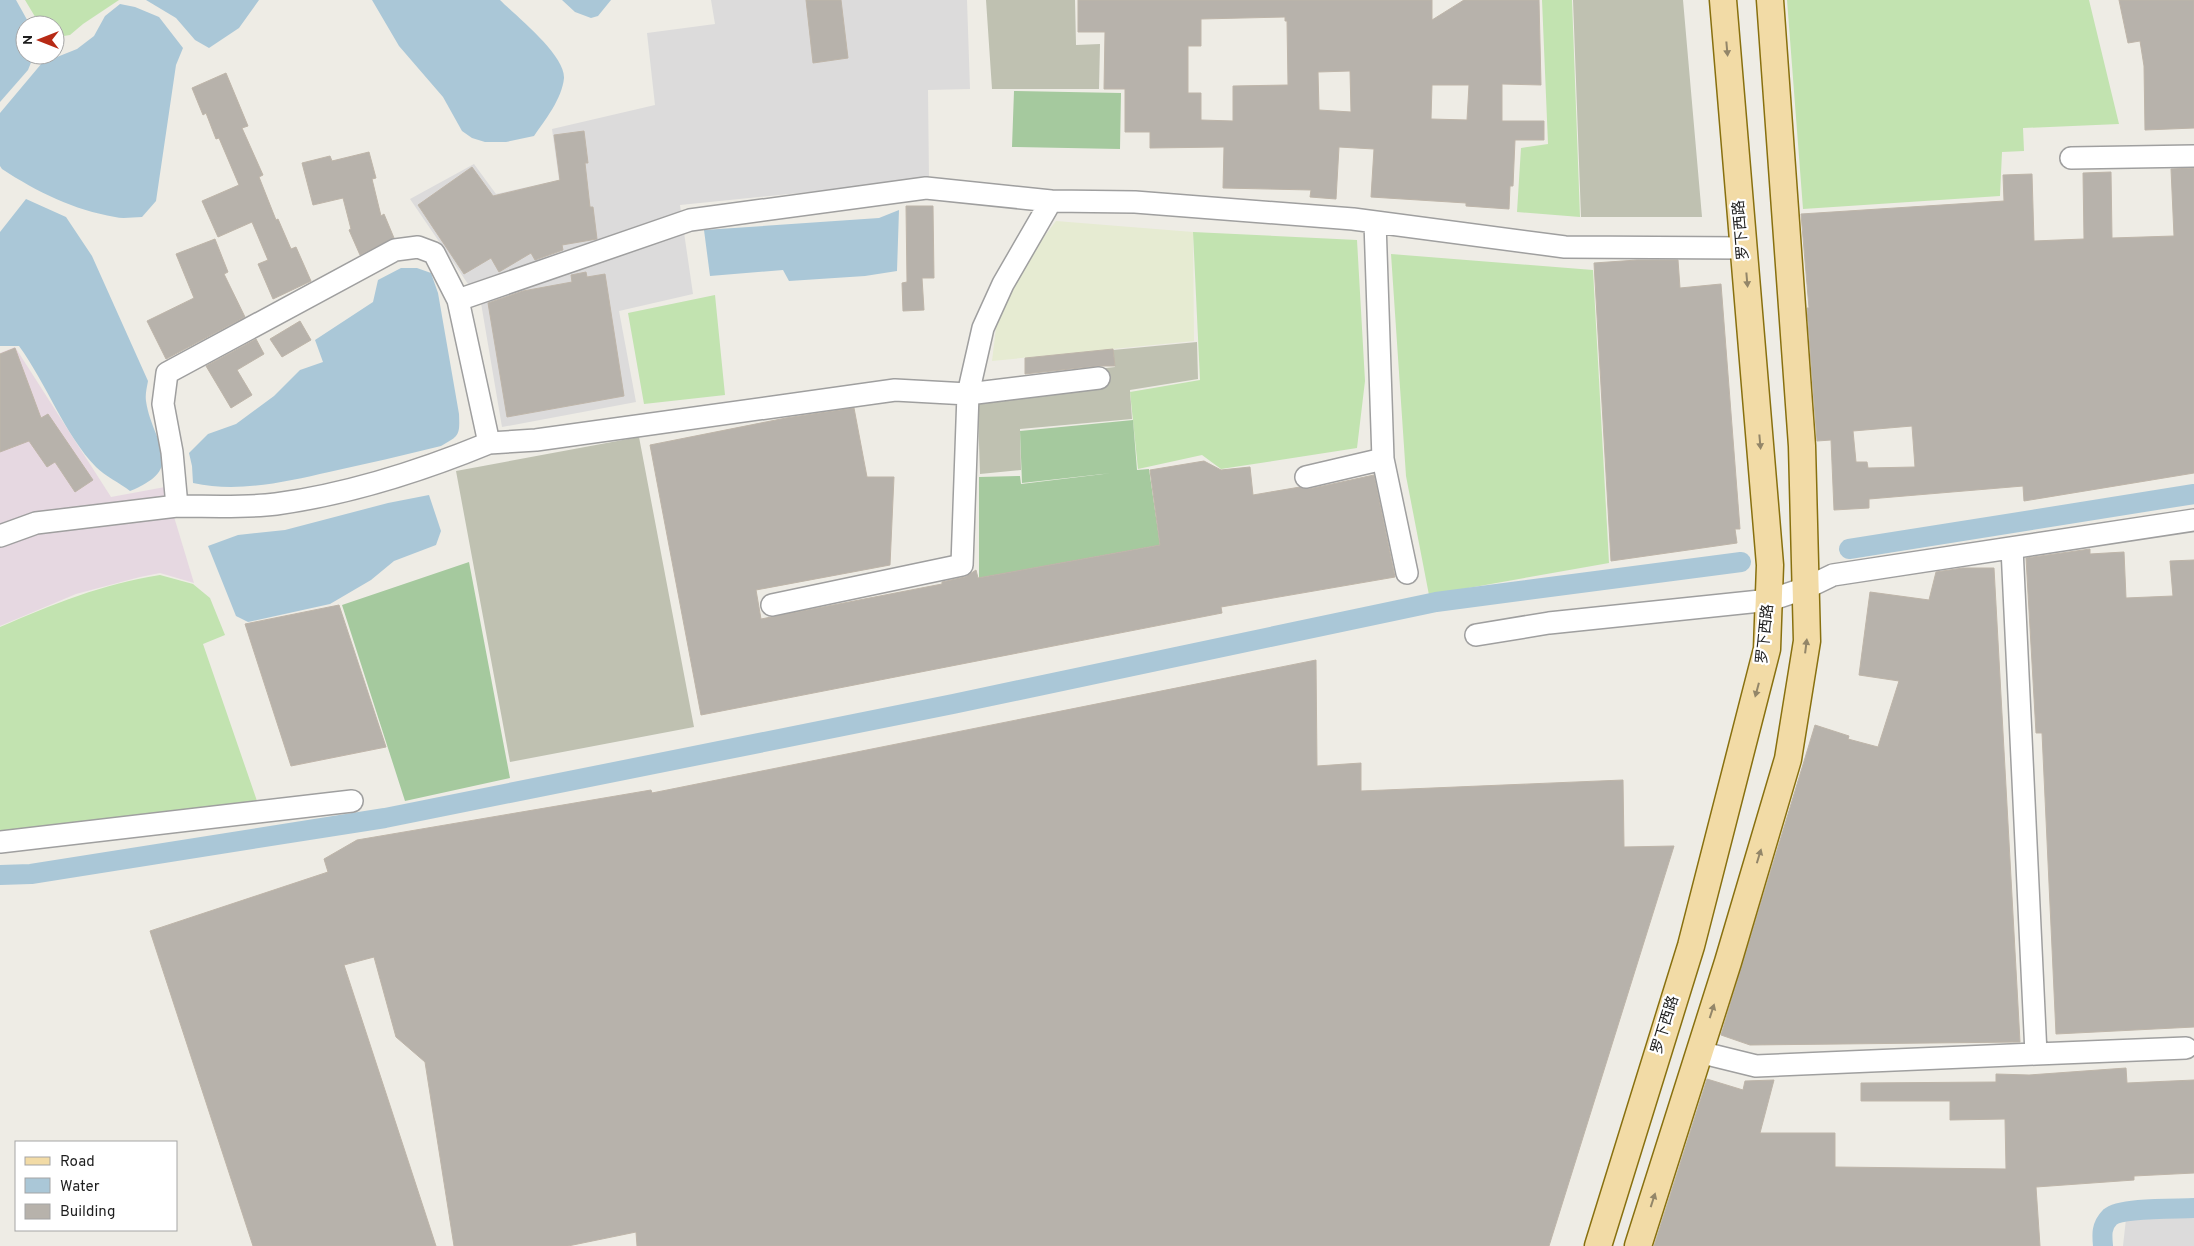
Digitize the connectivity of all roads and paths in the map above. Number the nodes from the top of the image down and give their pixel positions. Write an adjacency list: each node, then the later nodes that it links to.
1 (1723, 0): 7 (main road, 罗下西路, one-way to 7)
2 (1770, 0): 19 (main road)
3 (2194, 156): 4 (street)
4 (2071, 158)
5 (1051, 202): 6 (street); 8 (street); 10 (street)
6 (1375, 222): 7 (street); 12 (street)
7 (1744, 248): 20 (main road, 罗下西路, one-way to 20)
8 (458, 300): 11 (street); 14 (street)
9 (1099, 378): 10 (street)
10 (968, 394): 11 (street); 21 (street)
11 (488, 443): 14 (street)
12 (1383, 459): 13 (street); 18 (street)
13 (1306, 477)
14 (177, 506): 16 (street)
15 (2194, 520): 17 (street)
16 (0, 536)
17 (2012, 548): 19 (street); 27 (street)
18 (1407, 572)
19 (1806, 588): 20 (street); 26 (main road, one-way to 19)
20 (1770, 600): 22 (street); 28 (main road, 罗下西路, one-way to 28)
21 (772, 605)
22 (1476, 635)
23 (352, 802): 24 (street)
24 (0, 842)
25 (2186, 1048): 27 (street)
26 (1699, 1052): 27 (street); 29 (main road, one-way to 26)
27 (2036, 1054)
28 (1598, 1246)
29 (1638, 1246)

